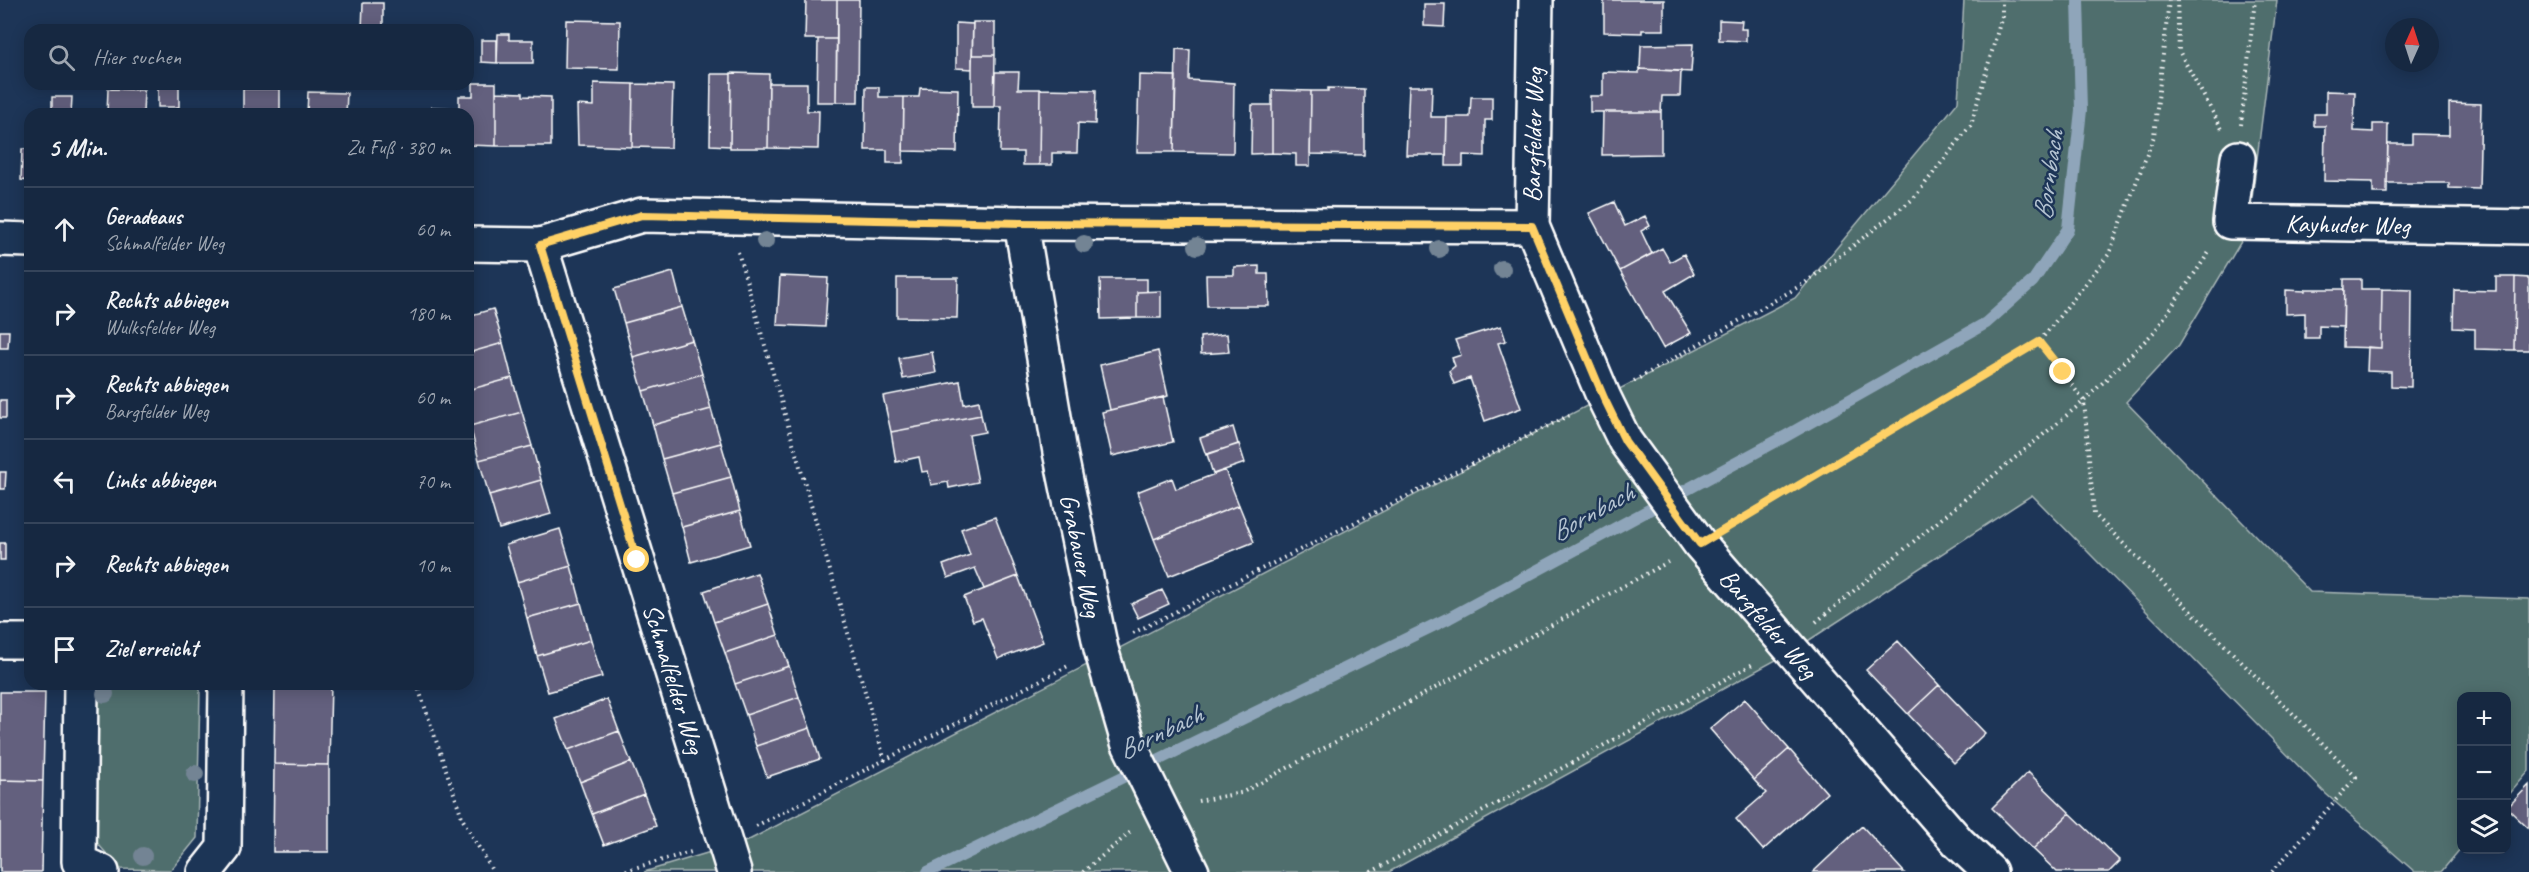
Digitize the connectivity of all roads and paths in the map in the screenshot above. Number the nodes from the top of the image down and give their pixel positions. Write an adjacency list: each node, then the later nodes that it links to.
1 (1536, 0): 10 (street, Bargfelder Weg)
2 (2002, 0): 17 (path)
3 (2169, 0): 16 (path)
4 (2177, 0): 6 (path)
5 (2255, 0): 6 (path)
6 (2238, 158): 8 (street)
7 (727, 215): 9 (street); 15 (street); 27 (path)
8 (2230, 222): 11 (street, Kayhuder Weg); 18 (path)
9 (1021, 223): 10 (street); 23 (street, Grabauer Weg)
10 (1532, 226): 17 (street, Bargfelder Weg)
11 (2529, 227)
12 (0, 239): 13 (street)
13 (24, 240)
14 (474, 244): 15 (street)
15 (540, 245): 29 (street, Schmalfelder Weg)
16 (2039, 342): 18 (path); 19 (path)
17 (1604, 398): 19 (street, Bargfelder Weg); 23 (path)
18 (2084, 401): 22 (path); 38 (path)
19 (1700, 544): 22 (street, Bargfelder Weg); 28 (path)
20 (0, 641): 21 (street)
21 (24, 641)
22 (1787, 646): 36 (path); 37 (street, Bargfelder Weg)
23 (1101, 649): 27 (path); 28 (street, Grabauer Weg)
24 (81, 690): 30 (street)
25 (226, 690): 31 (street)
26 (419, 690): 32 (path)
27 (885, 761): 29 (path)
28 (1154, 797): 34 (path); 35 (street, Grabauer Weg)
29 (729, 857): 33 (path)
30 (102, 872)
31 (205, 872)
32 (493, 872)
33 (620, 872)
34 (1083, 872)
35 (1192, 872)
36 (1371, 872)
37 (1990, 872)
38 (2272, 872)

